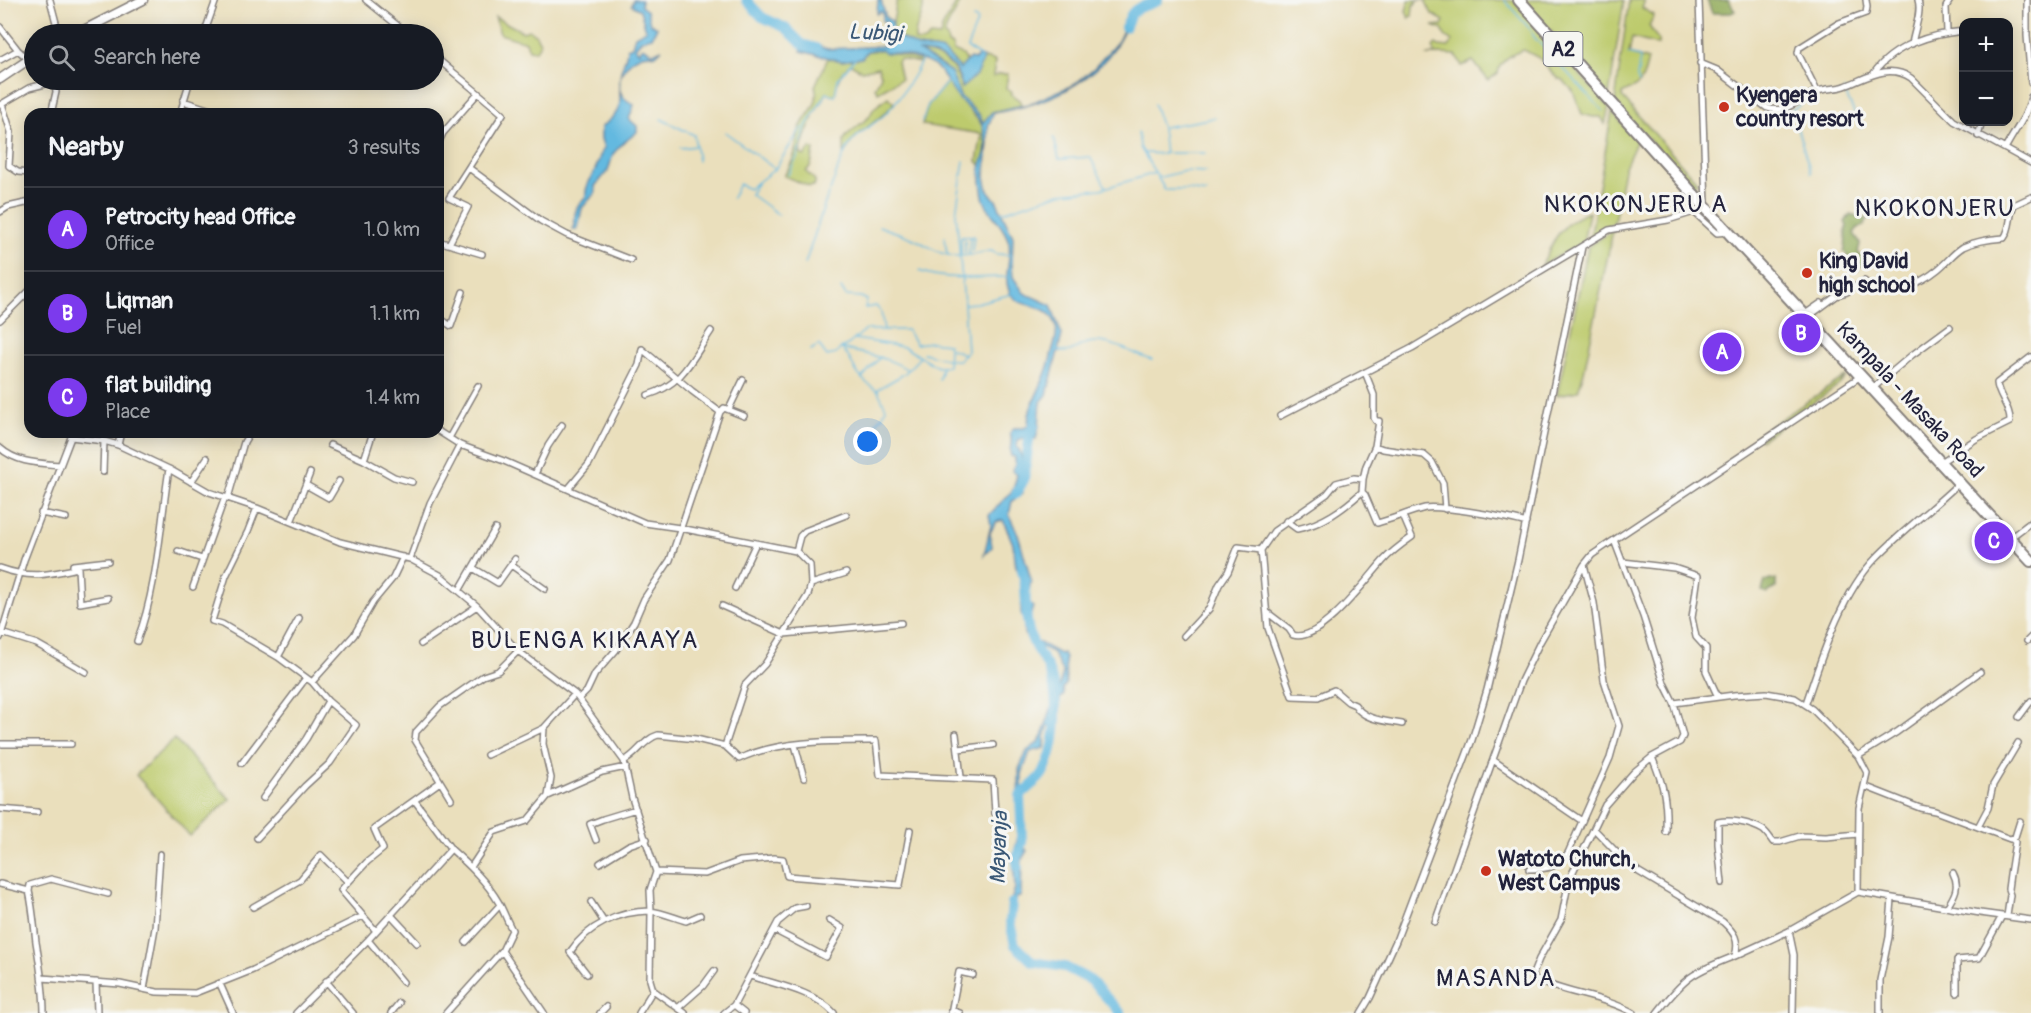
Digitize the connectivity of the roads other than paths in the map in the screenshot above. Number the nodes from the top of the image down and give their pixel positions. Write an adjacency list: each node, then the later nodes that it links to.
1 (50, 0): 11 (street)
2 (143, 0): 12 (main road)
3 (216, 0): 13 (street)
4 (366, 0): 14 (street)
5 (1520, 0): 48 (highway, Kampala - Masaka Road / A2)
6 (1699, 0): 23 (street)
7 (1866, 0): 31 (street)
8 (1918, 0): 18 (street)
9 (1950, 0): 17 (street)
10 (2027, 0): 27 (street)
11 (56, 24)
12 (96, 24)
13 (208, 24)
14 (396, 24)
15 (0, 27): 19 (street)
16 (1959, 31): 17 (street)
17 (1947, 32): 18 (street)
18 (1912, 44): 25 (street)
19 (18, 50): 20 (street); 21 (street)
20 (24, 54)
21 (0, 60)
22 (24, 63): 26 (main road)
23 (1700, 63): 31 (street); 48 (street)
24 (444, 64): 32 (street)
25 (1874, 73): 31 (street); 41 (street)
26 (0, 79)
27 (2031, 83)
28 (24, 90): 35 (street)
29 (57, 90): 36 (street)
30 (187, 90): 34 (street)
31 (1817, 91)
32 (478, 93): 40 (street); 44 (street)
33 (2031, 97): 42 (street)
34 (183, 101): 37 (street); 38 (street)
35 (1, 104): 45 (street)
36 (53, 108)
37 (181, 108)
38 (205, 108)
39 (1981, 126): 41 (street)
40 (444, 132)
41 (1978, 136): 42 (street)
42 (2005, 149): 43 (street)
43 (2031, 163)
44 (469, 168): 52 (street); 55 (street)
45 (24, 172)
46 (2031, 197): 59 (street)
47 (24, 203): 49 (street)
48 (1706, 208): 50 (highway, Kampala - Masaka Road / A2)
49 (0, 212)
50 (1730, 231): 53 (street); 59 (highway, Kampala - Masaka Road / A2)
51 (444, 243): 52 (street)
52 (449, 244): 54 (street)
53 (1582, 247): 65 (street); 116 (street)
54 (482, 254)
55 (631, 260)
56 (1914, 280): 59 (street)
57 (462, 292): 61 (street)
58 (24, 296): 60 (street)
59 (1806, 316): 66 (highway, Kampala - Masaka Road / A2)
60 (0, 320)
61 (444, 321)
62 (1950, 327): 70 (street)
63 (711, 331): 67 (street)
64 (2031, 357): 92 (street)
65 (1365, 372): 75 (street); 88 (street)
66 (1861, 376): 70 (highway, Kampala - Masaka Road / A2); 120 (street)
67 (678, 379): 71 (street); 73 (street); 104 (street)
68 (743, 380): 72 (street)
69 (478, 386): 83 (street)
70 (1873, 388): 92 (highway, Kampala - Masaka Road / A2)
71 (648, 394)
72 (729, 409): 73 (street); 74 (street)
73 (720, 412): 117 (street)
74 (744, 416)
75 (1280, 417)
76 (562, 425): 97 (street)
77 (444, 435): 83 (street)
78 (71, 438): 93 (street)
79 (88, 438): 84 (street)
80 (120, 438): 85 (street)
81 (246, 438): 106 (street)
82 (371, 438): 91 (street)
83 (449, 438): 87 (street)
84 (104, 441): 85 (street); 95 (street)
85 (118, 445): 94 (street)
86 (330, 445): 91 (street)
87 (460, 445): 97 (street); 127 (street)
88 (1375, 446): 98 (street); 108 (street)
89 (0, 448): 93 (street)
90 (207, 458): 100 (street)
91 (364, 460): 101 (street)
92 (1941, 462): 102 (highway, Kampala - Masaka Road / A2)
93 (60, 465): 109 (street)
94 (169, 469): 100 (street); 153 (street)
95 (103, 472)
96 (310, 473): 103 (street)
97 (535, 474): 104 (street)
98 (1363, 479): 105 (street); 113 (street)
99 (339, 481): 103 (street)
100 (191, 482): 106 (street)
101 (412, 482)
102 (1960, 482): 119 (highway, Kampala - Masaka Road / A2); 166 (street)
103 (306, 485): 114 (street)
104 (568, 489): 117 (street)
105 (1362, 492): 111 (street); 113 (street)
106 (226, 498): 107 (street); 126 (street)
107 (257, 508): 114 (street); 156 (street)
108 (1445, 509): 111 (street); 116 (street)
109 (41, 513): 112 (street); 138 (street)
110 (846, 515): 124 (street)
111 (1403, 516): 147 (street)
112 (66, 518)
113 (1286, 521): 122 (street)
114 (291, 522): 125 (street)
115 (2031, 522): 119 (street)
116 (1526, 523): 275 (street)
117 (680, 528): 121 (street); 161 (street)
118 (495, 529): 135 (street)
119 (2010, 538): 130 (highway, Kampala - Masaka Road / A2)
120 (1614, 540): 131 (street); 133 (street)
121 (756, 543): 124 (street); 141 (street)
122 (1261, 550): 147 (street); 152 (street)
123 (178, 551): 126 (street)
124 (796, 551): 139 (street)
125 (403, 557): 127 (street); 160 (street)
126 (202, 559): 140 (street)
127 (410, 559): 143 (street)
128 (515, 559): 132 (street)
129 (108, 561): 136 (street)
130 (2031, 561)
131 (1623, 562): 162 (street); 165 (street)
132 (511, 565): 135 (street); 142 (street)
133 (1584, 565): 181 (street); 196 (street)
134 (0, 568): 138 (street)
135 (473, 568): 143 (street)
136 (74, 569): 138 (street); 144 (street)
137 (846, 573): 139 (street)
138 (20, 575): 151 (street)
139 (811, 584): 150 (street)
140 (193, 586)
141 (735, 588)
142 (545, 589)
143 (459, 591): 145 (street)
144 (108, 598)
145 (477, 606): 154 (street); 155 (street)
146 (722, 606): 150 (street)
147 (1268, 613): 168 (street)
148 (299, 618): 156 (street)
149 (901, 623): 150 (street)
150 (784, 634): 176 (street)
151 (1, 636): 157 (street)
152 (1184, 636)
153 (137, 640)
154 (421, 644)
155 (518, 651): 161 (street); 186 (street)
156 (278, 657): 159 (street)
157 (86, 672)
158 (1980, 672): 179 (street)
159 (306, 678): 160 (street); 182 (street)
160 (312, 682): 163 (street)
161 (577, 697): 169 (street); 183 (street)
162 (1718, 698): 165 (street); 166 (street)
163 (328, 701): 189 (street); 203 (street)
164 (2031, 701): 167 (street)
165 (1674, 703): 180 (street)
166 (1806, 703): 179 (street)
167 (2019, 717)
168 (1402, 724)
169 (544, 728): 178 (street); 188 (street)
170 (956, 734): 177 (street)
171 (2018, 743): 198 (street)
172 (0, 744): 173 (street)
173 (71, 744)
174 (795, 745): 176 (street); 184 (street); 185 (street)
175 (993, 745): 177 (street)
176 (725, 746): 183 (street)
177 (958, 749): 184 (street)
178 (487, 755)
179 (1858, 756): 187 (street)
180 (1652, 757): 199 (street); 201 (street)
181 (1493, 759): 196 (street); 234 (street)
182 (242, 763)
183 (625, 764): 188 (street); 193 (street)
184 (961, 777): 195 (street)
185 (804, 778)
186 (440, 782): 190 (street); 191 (street)
187 (1864, 786): 198 (street); 202 (street)
188 (548, 796): 210 (street)
189 (263, 798)
190 (451, 799)
191 (415, 801): 207 (street); 214 (street)
192 (0, 809): 194 (street)
193 (636, 809): 204 (street); 206 (street)
194 (37, 812)
195 (995, 813)
196 (1582, 820): 211 (street)
197 (2020, 821): 205 (street)
198 (1978, 827): 205 (street)
199 (1594, 829): 242 (street); 276 (street)
200 (909, 830): 212 (street)
201 (1666, 832)
202 (1858, 834): 215 (street); 218 (street)
203 (257, 838)
204 (647, 839): 209 (street); 212 (street)
205 (2012, 839): 230 (street)
206 (596, 840)
207 (451, 849): 210 (street); 227 (street)
208 (160, 854): 252 (street)
209 (600, 863)
210 (471, 867): 222 (street)
211 (1529, 869)
212 (656, 872): 226 (street)
213 (1953, 873): 224 (street)
214 (348, 882): 225 (street); 229 (street)
215 (1722, 883)
216 (0, 884): 217 (street)
217 (28, 891): 219 (street); 247 (street)
218 (1858, 892): 220 (street); 237 (street)
219 (108, 894)
220 (1892, 899): 224 (street); 279 (street)
221 (591, 902): 233 (street)
222 (500, 905): 239 (street); 241 (street)
223 (806, 906): 235 (street)
224 (1947, 907): 230 (street)
225 (253, 908)
226 (651, 911): 228 (street); 233 (street); 253 (street)
227 (390, 915): 236 (street); 240 (street)
228 (700, 915)
229 (363, 916): 236 (street); 251 (street)
230 (2005, 916): 232 (street); 254 (street)
231 (829, 920): 235 (street)
232 (2031, 920)
233 (604, 922): 244 (street)
234 (1435, 922)
235 (774, 930): 245 (street)
236 (376, 931): 238 (street)
237 (1789, 931): 242 (street); 278 (street)
238 (368, 940): 248 (street); 250 (street)
239 (466, 942)
240 (417, 943)
241 (502, 951): 266 (street); 267 (street)
242 (1735, 956): 277 (street)
243 (714, 971): 258 (street)
244 (587, 974)
245 (750, 975): 256 (street); 273 (street)
246 (973, 975): 259 (street)
247 (42, 978): 249 (street); 260 (street)
248 (326, 981): 263 (street); 264 (street)
249 (96, 982): 252 (street); 261 (street)
250 (403, 982)
251 (220, 984): 252 (street); 262 (street)
252 (144, 989)
253 (653, 990): 258 (street); 269 (street)
254 (1957, 993)
255 (399, 1003): 265 (street)
256 (734, 1005): 271 (street); 272 (street)
257 (606, 1007): 268 (street)
258 (679, 1008): 270 (street)
259 (951, 1012): 274 (street)
260 (44, 1013)
261 (97, 1013)
262 (233, 1013)
263 (296, 1013)
264 (353, 1013)
265 (391, 1013)
266 (446, 1013)
267 (544, 1013)
268 (600, 1013)
269 (639, 1013)
270 (685, 1013)
271 (724, 1013)
272 (744, 1013)
273 (834, 1013)
274 (960, 1013)
275 (1362, 1013)
276 (1634, 1013)
277 (1657, 1013)
278 (1793, 1013)
279 (1880, 1013)

